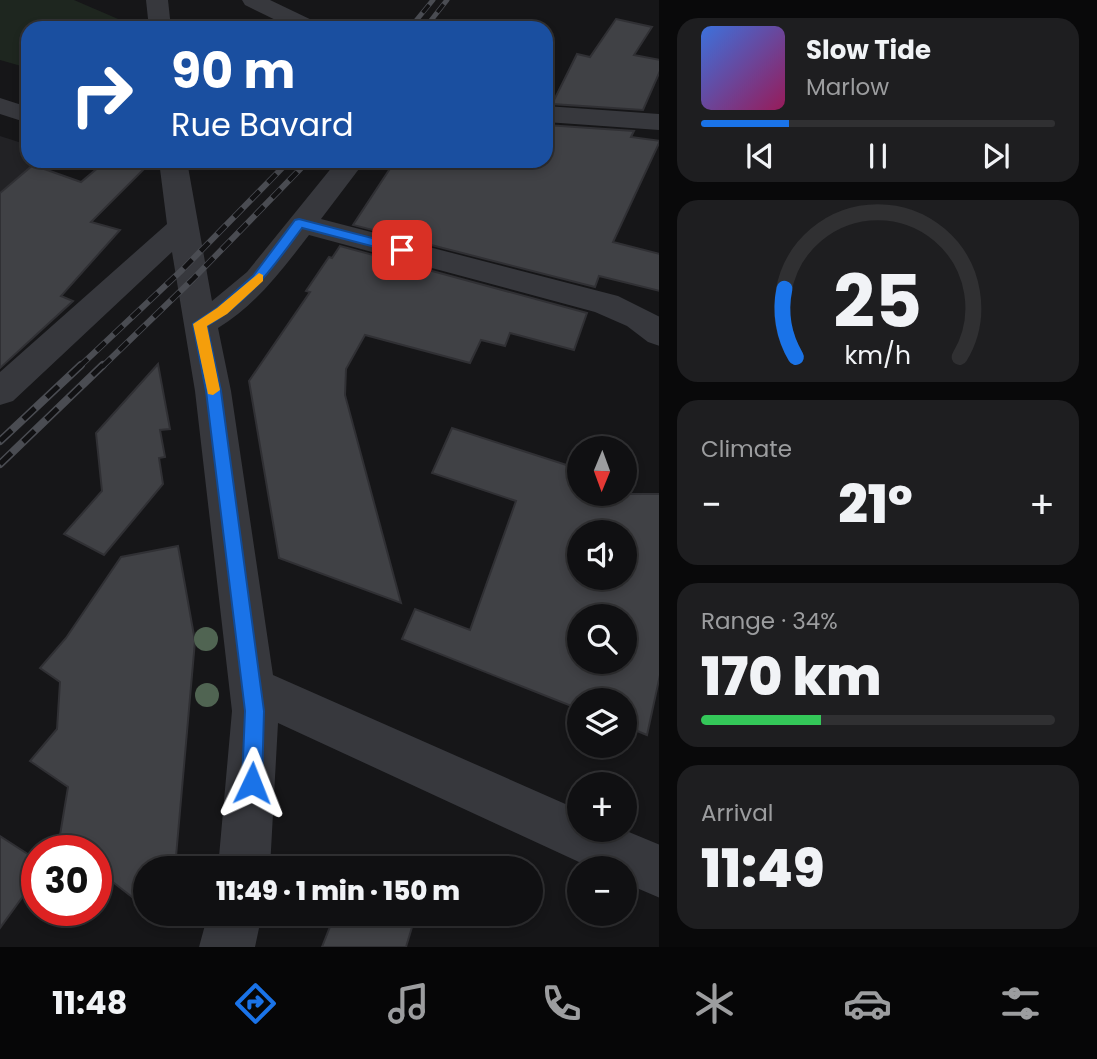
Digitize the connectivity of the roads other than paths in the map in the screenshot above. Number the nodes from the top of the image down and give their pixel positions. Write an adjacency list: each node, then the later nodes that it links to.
1 (157, 0): 3 (street)
2 (253, 0): 4 (street)
3 (159, 21)
4 (296, 21)
5 (0, 106): 6 (street)
6 (21, 113)
7 (553, 114): 8 (street)
8 (659, 122)
9 (174, 168): 12 (street)
10 (345, 168): 11 (street)
11 (299, 223): 13 (street); 14 (street)
12 (182, 226): 13 (street); 15 (street)
13 (200, 324): 16 (street)
14 (659, 333)
15 (0, 392)
16 (252, 688): 17 (street); 18 (street)
17 (245, 856)
18 (659, 872)
19 (232, 926): 20 (street)
20 (228, 947)

